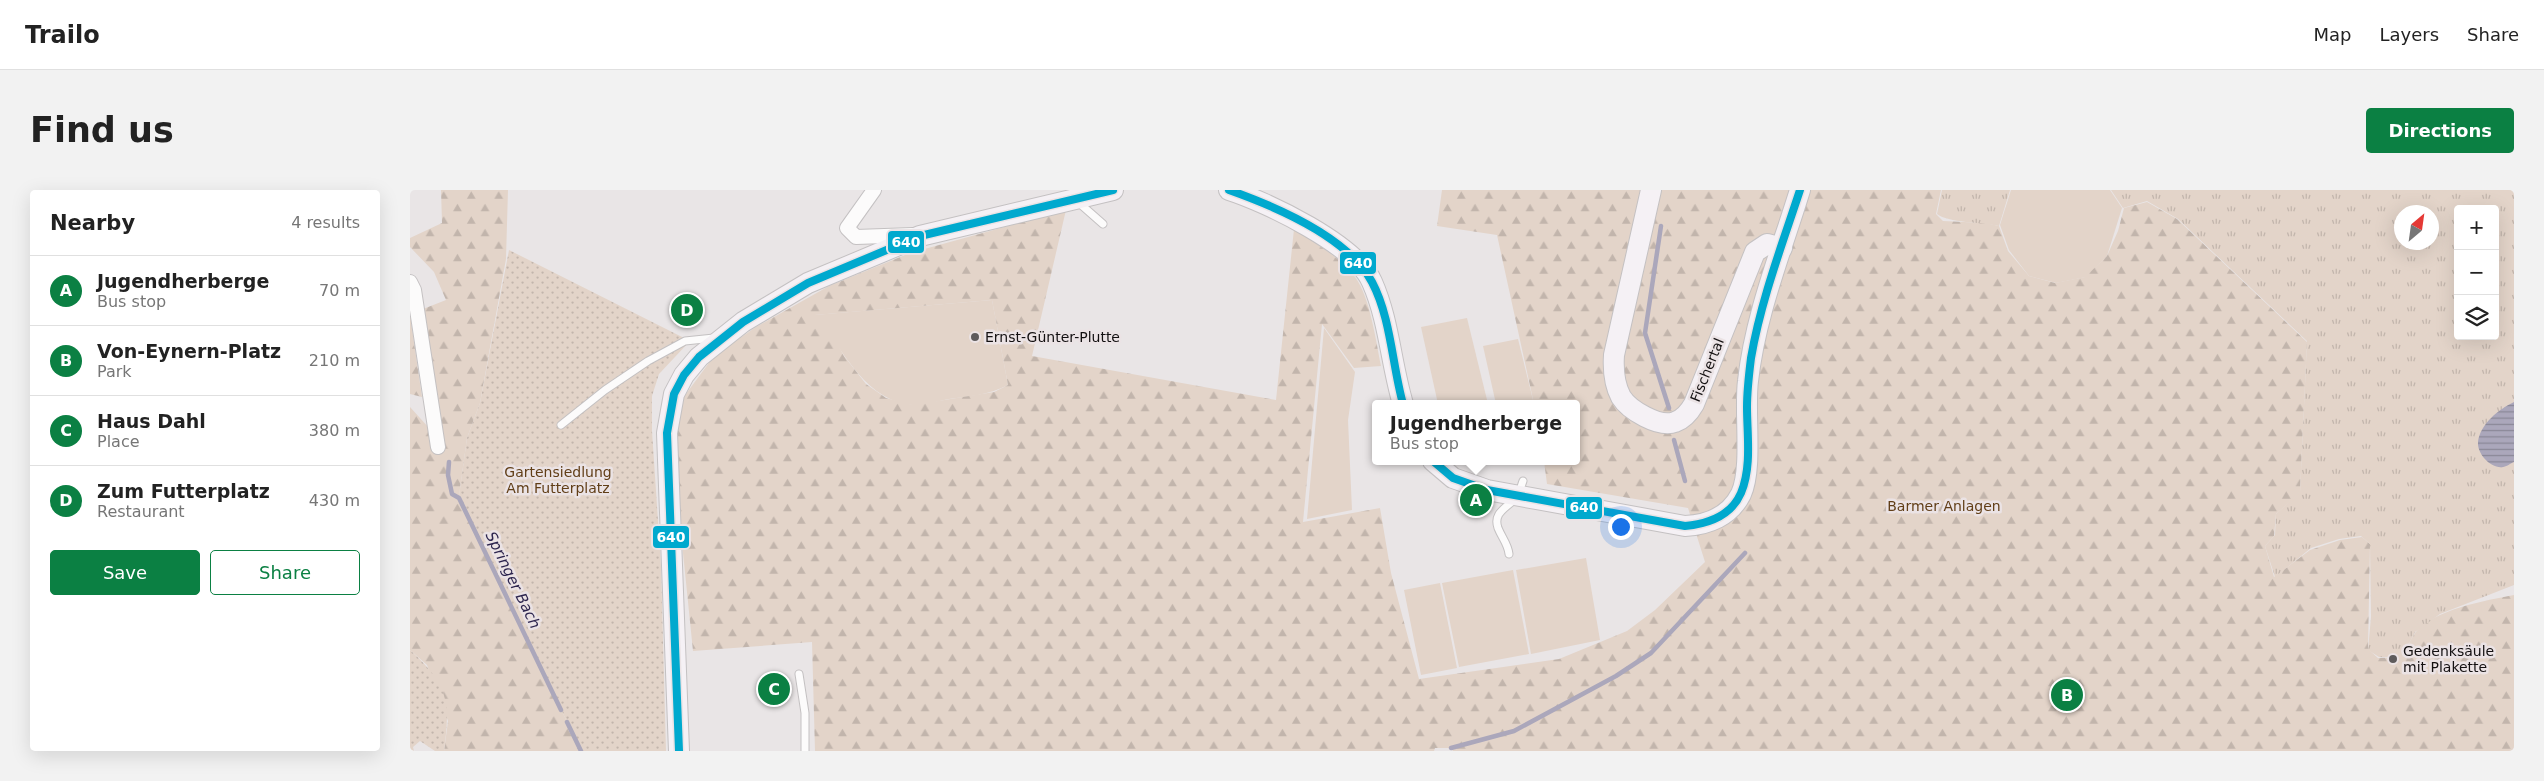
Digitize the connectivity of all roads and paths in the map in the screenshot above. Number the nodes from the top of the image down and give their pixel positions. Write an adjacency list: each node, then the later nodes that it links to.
1 (874, 190): 8 (street)
2 (1113, 190): 6 (main road)
3 (1229, 190): 12 (main road)
4 (1651, 190): 9 (main road, Fischertal)
5 (1800, 190): 9 (main road)
6 (1074, 199): 7 (lane); 8 (main road)
7 (1103, 224)
8 (920, 236): 11 (main road)
9 (1782, 248): 16 (main road)
10 (410, 282): 14 (street)
11 (721, 337): 13 (lane); 19 (main road)
12 (1402, 400)
13 (561, 426)
14 (438, 447)
15 (1438, 465): 16 (main road)
16 (1520, 489): 17 (lane)
17 (1510, 554)
18 (799, 674): 20 (lane)
19 (679, 751)
20 (805, 751)

